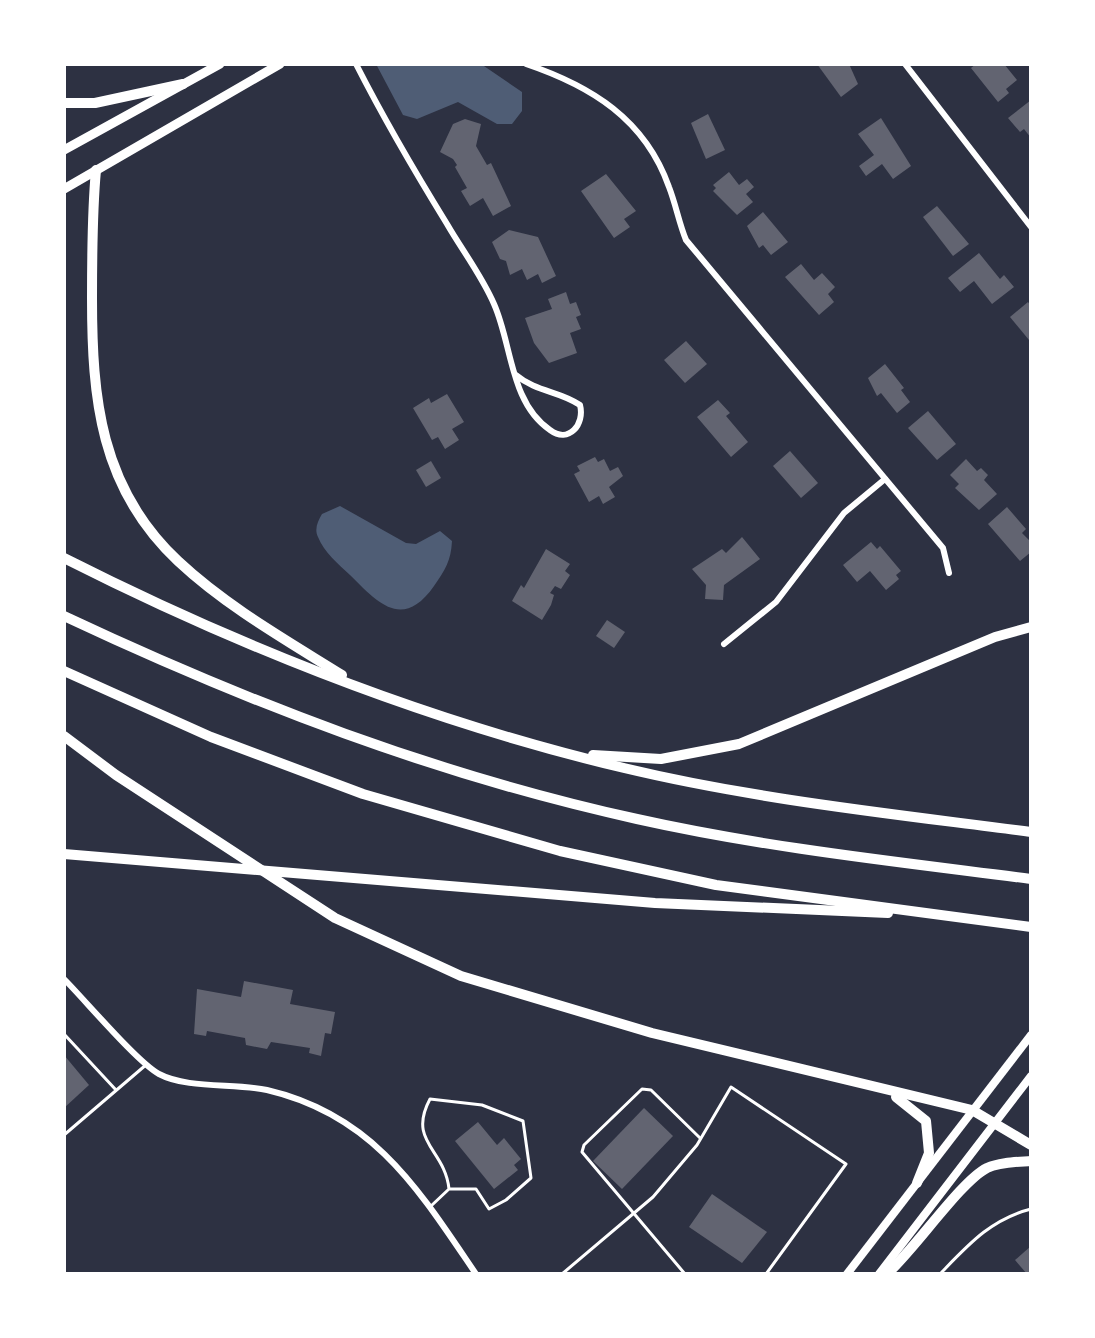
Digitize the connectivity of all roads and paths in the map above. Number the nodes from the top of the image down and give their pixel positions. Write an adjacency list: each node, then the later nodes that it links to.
1 (220, 64): 6 (main road)
2 (280, 64): 9 (main road)
3 (356, 64): 12 (street)
4 (526, 64): 13 (street)
5 (905, 64): 11 (street)
6 (183, 84): 7 (highway); 8 (main road)
7 (64, 103)
8 (64, 150)
9 (96, 170): 10 (main road); 20 (highway)
10 (64, 189)
11 (1031, 227)
12 (516, 375): 12 (street)
13 (885, 479): 15 (street); 18 (street)
14 (64, 558): 20 (highway)
15 (949, 573)
16 (64, 616): 25 (highway)
17 (1031, 627): 22 (highway)
18 (724, 644)
19 (64, 671): 26 (highway)
20 (361, 687): 22 (highway)
21 (64, 736): 33 (highway)
22 (570, 754): 23 (highway)
23 (1031, 832)
24 (64, 854): 26 (highway)
25 (1031, 879)
26 (950, 916): 27 (highway)
27 (1031, 927)
28 (64, 979): 31 (street)
29 (64, 1034): 34 (lane)
30 (1031, 1035): 35 (main road)
31 (147, 1064): 34 (lane); 43 (street)
32 (1031, 1076): 36 (main road)
33 (872, 1087): 35 (highway); 41 (highway)
34 (116, 1090): 37 (lane)
35 (972, 1110): 36 (highway); 41 (main road)
36 (996, 1125): 39 (highway); 51 (main road)
37 (64, 1135)
38 (700, 1138): 45 (lane); 45 (lane); 49 (lane)
39 (1031, 1145)
40 (1031, 1161): 52 (highway)
41 (917, 1183): 50 (main road)
42 (449, 1189): 42 (lane); 43 (lane)
43 (431, 1206): 47 (street)
44 (1031, 1209): 53 (lane)
45 (635, 1212): 46 (lane); 48 (lane)
46 (565, 1273)
47 (476, 1274)
48 (685, 1274)
49 (766, 1274)
50 (847, 1274)
51 (879, 1274)
52 (887, 1274)
53 (940, 1274)

